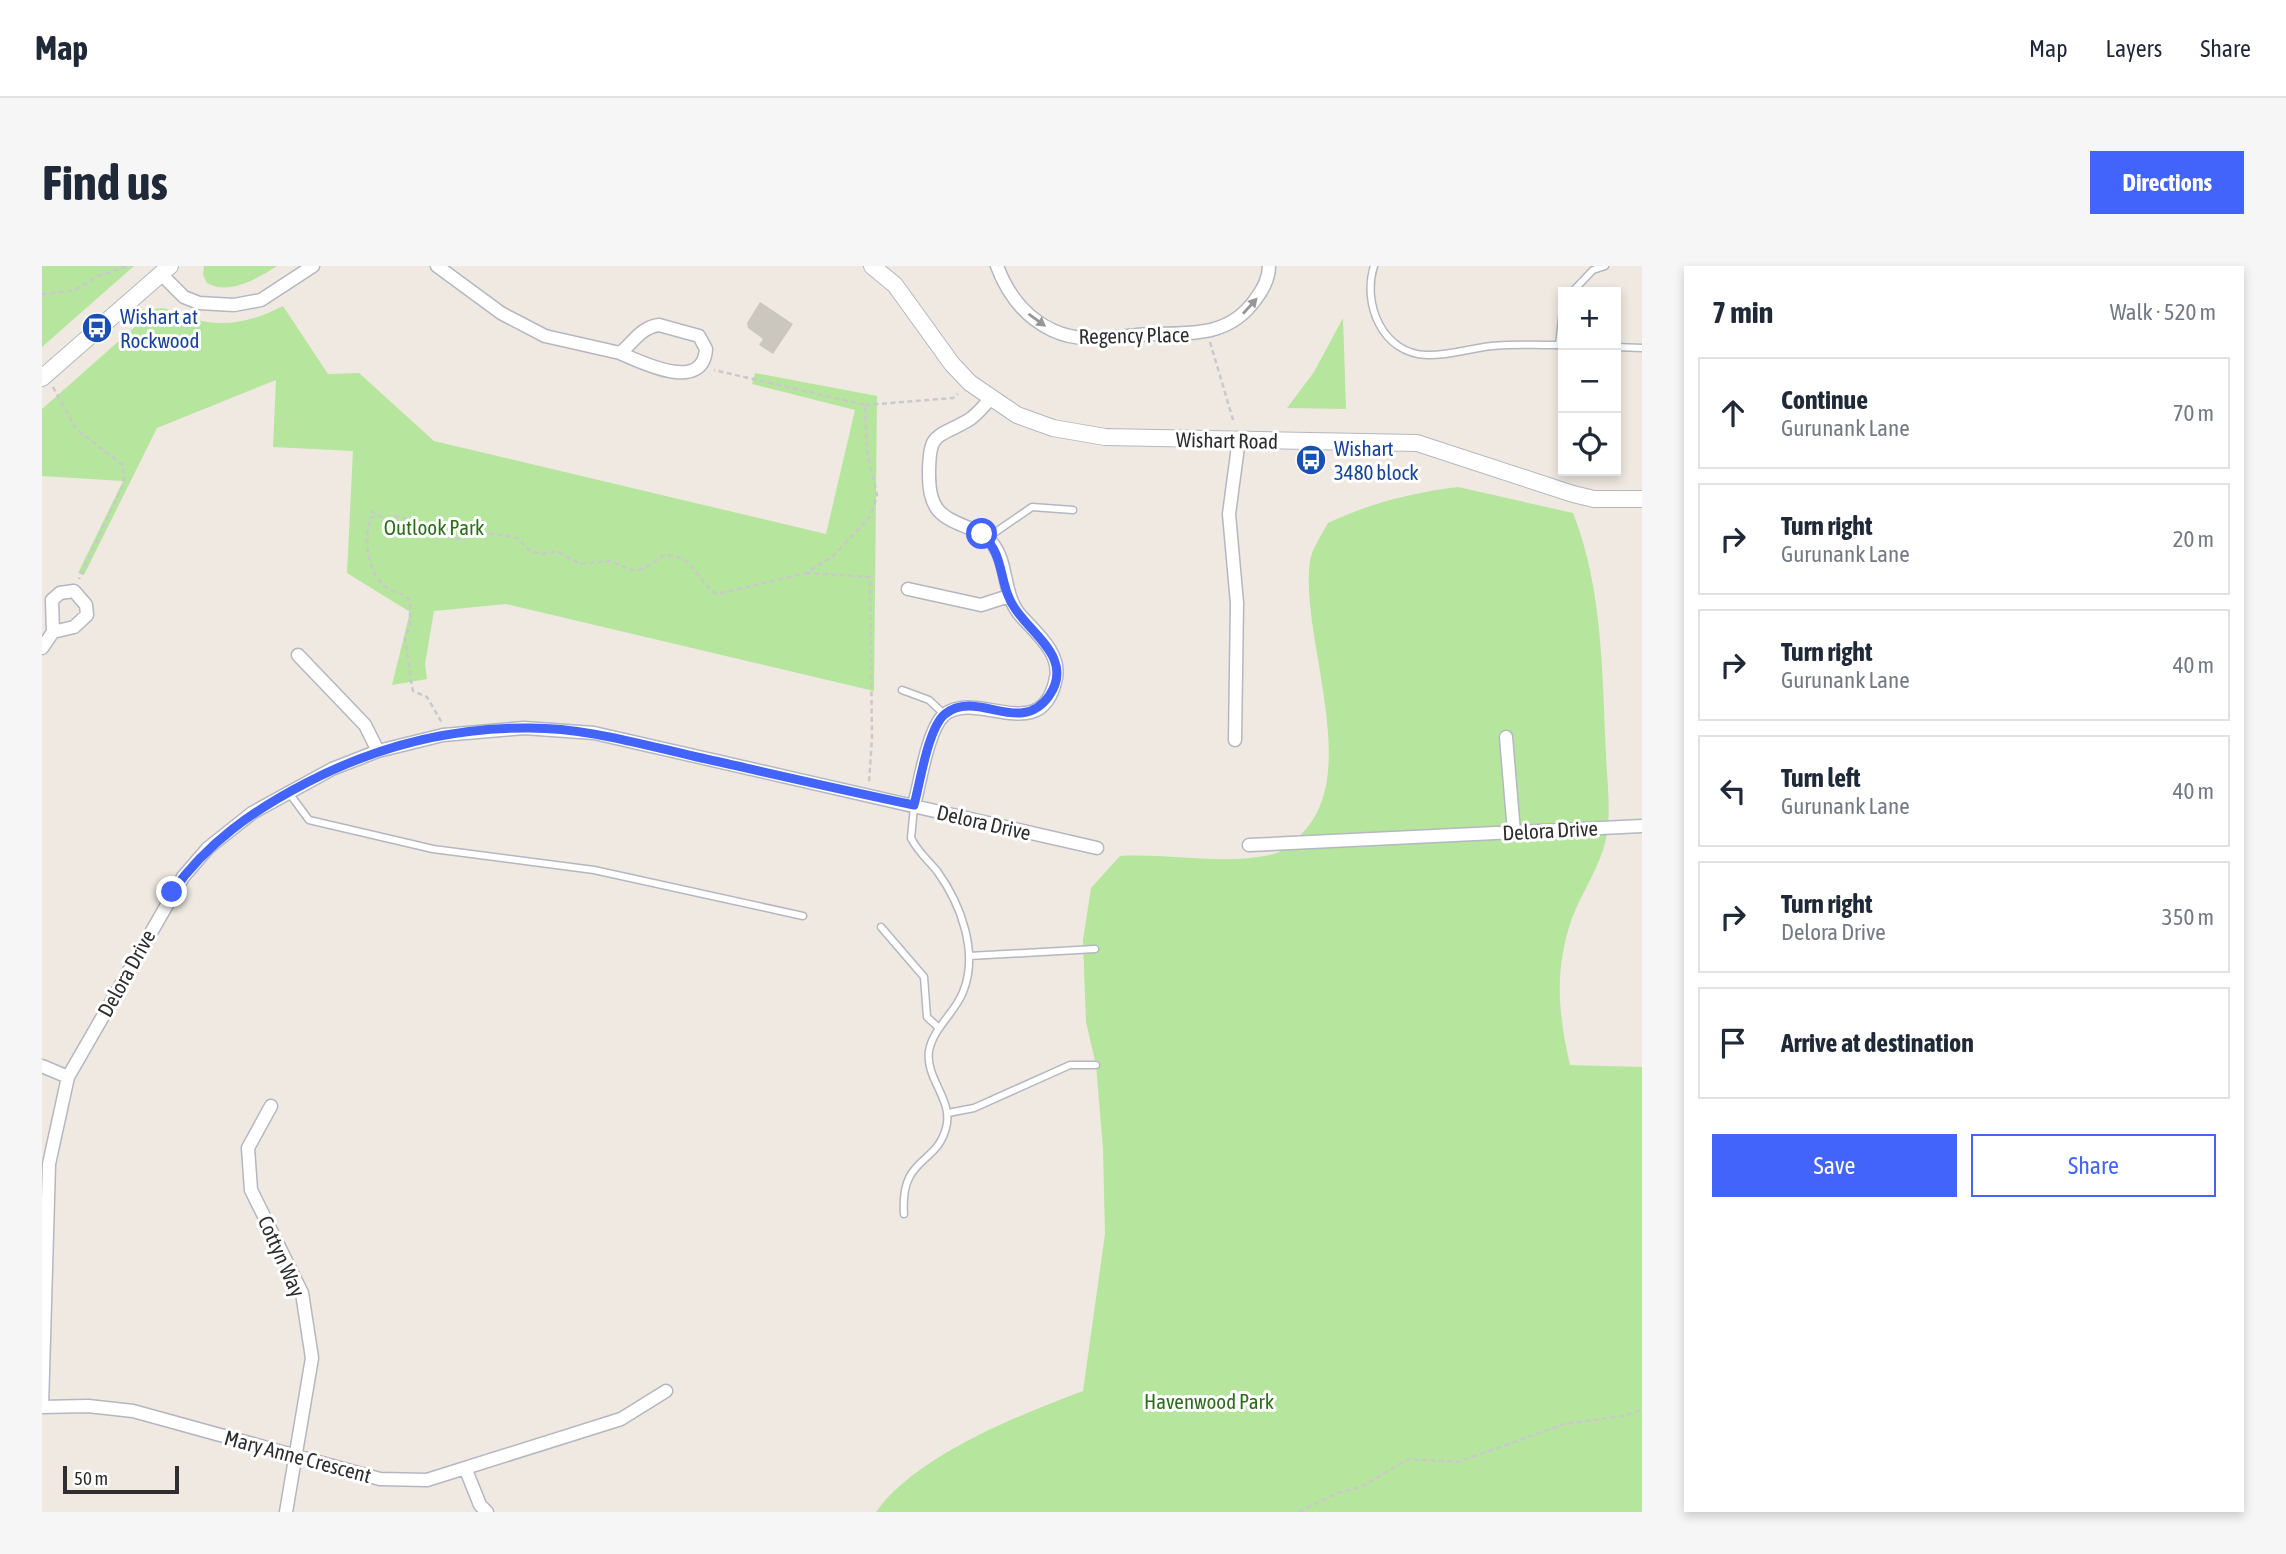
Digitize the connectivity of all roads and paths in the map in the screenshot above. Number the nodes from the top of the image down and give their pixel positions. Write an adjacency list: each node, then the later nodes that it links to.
1 (128, 266): 11 (path)
2 (313, 266): 9 (street)
3 (437, 266): 16 (street)
4 (872, 266): 19 (street, Wishart Road)
5 (996, 266): 12 (street, Regency Place, one-way to 12)
6 (1269, 266): 12 (street, Regency Place, one-way to 6)
7 (1374, 266): 13 (lane)
8 (1605, 266): 10 (lane)
9 (165, 270): 18 (street)
10 (1577, 287)
11 (42, 294)
12 (1207, 332): 22 (path)
13 (1558, 345)
14 (1621, 347): 15 (lane)
15 (1642, 348)
16 (620, 353): 17 (street); 17 (street)
17 (703, 363): 21 (path)
18 (44, 377): 30 (path)
19 (970, 383): 20 (street, Wishart Road); 21 (path)
20 (990, 399): 22 (street, Wishart Road); 27 (street)
21 (865, 405): 28 (path)
22 (1239, 439): 23 (street, Wishart Road); 39 (street)
23 (1642, 499)
24 (1073, 510): 27 (lane)
25 (371, 511): 26 (path)
26 (375, 516): 28 (path); 37 (path)
27 (987, 538): 31 (street)
28 (806, 573): 42 (path)
29 (908, 589): 31 (street)
30 (75, 592): 32 (street); 32 (street)
31 (1009, 596): 36 (street)
32 (53, 632): 33 (street)
33 (42, 648)
34 (298, 655): 40 (street)
35 (902, 690): 36 (lane)
36 (945, 715): 43 (street)
37 (443, 735): 40 (street, Delora Drive); 42 (street, Delora Drive)
38 (1506, 737): 45 (street)
39 (1235, 740)
40 (378, 751): 41 (street, Delora Drive)
41 (288, 792): 48 (lane); 55 (street, Delora Drive)
42 (868, 796): 43 (street, Delora Drive)
43 (914, 805): 47 (street, Delora Drive); 51 (lane)
44 (1642, 826): 45 (street, Delora Drive)
45 (1514, 832): 46 (street, Delora Drive)
46 (1249, 845)
47 (1097, 848)
48 (803, 916)
49 (881, 928): 52 (lane)
50 (1095, 949): 51 (lane)
51 (969, 956): 52 (lane)
52 (939, 1028): 57 (lane)
53 (1096, 1065): 57 (lane)
54 (42, 1066): 55 (street)
55 (68, 1077): 60 (street, Delora Drive)
56 (271, 1106): 62 (street, Cottyn Way)
57 (948, 1113): 58 (lane)
58 (904, 1214)
59 (666, 1391): 63 (street, Mary Anne Crescent)
60 (42, 1407): 62 (street, Mary Anne Crescent)
61 (1642, 1410): 66 (path)
62 (295, 1454): 63 (street, Mary Anne Crescent); 64 (street, Cottyn Way)
63 (466, 1470): 65 (street)
64 (286, 1512)
65 (486, 1512)
66 (1299, 1512)

